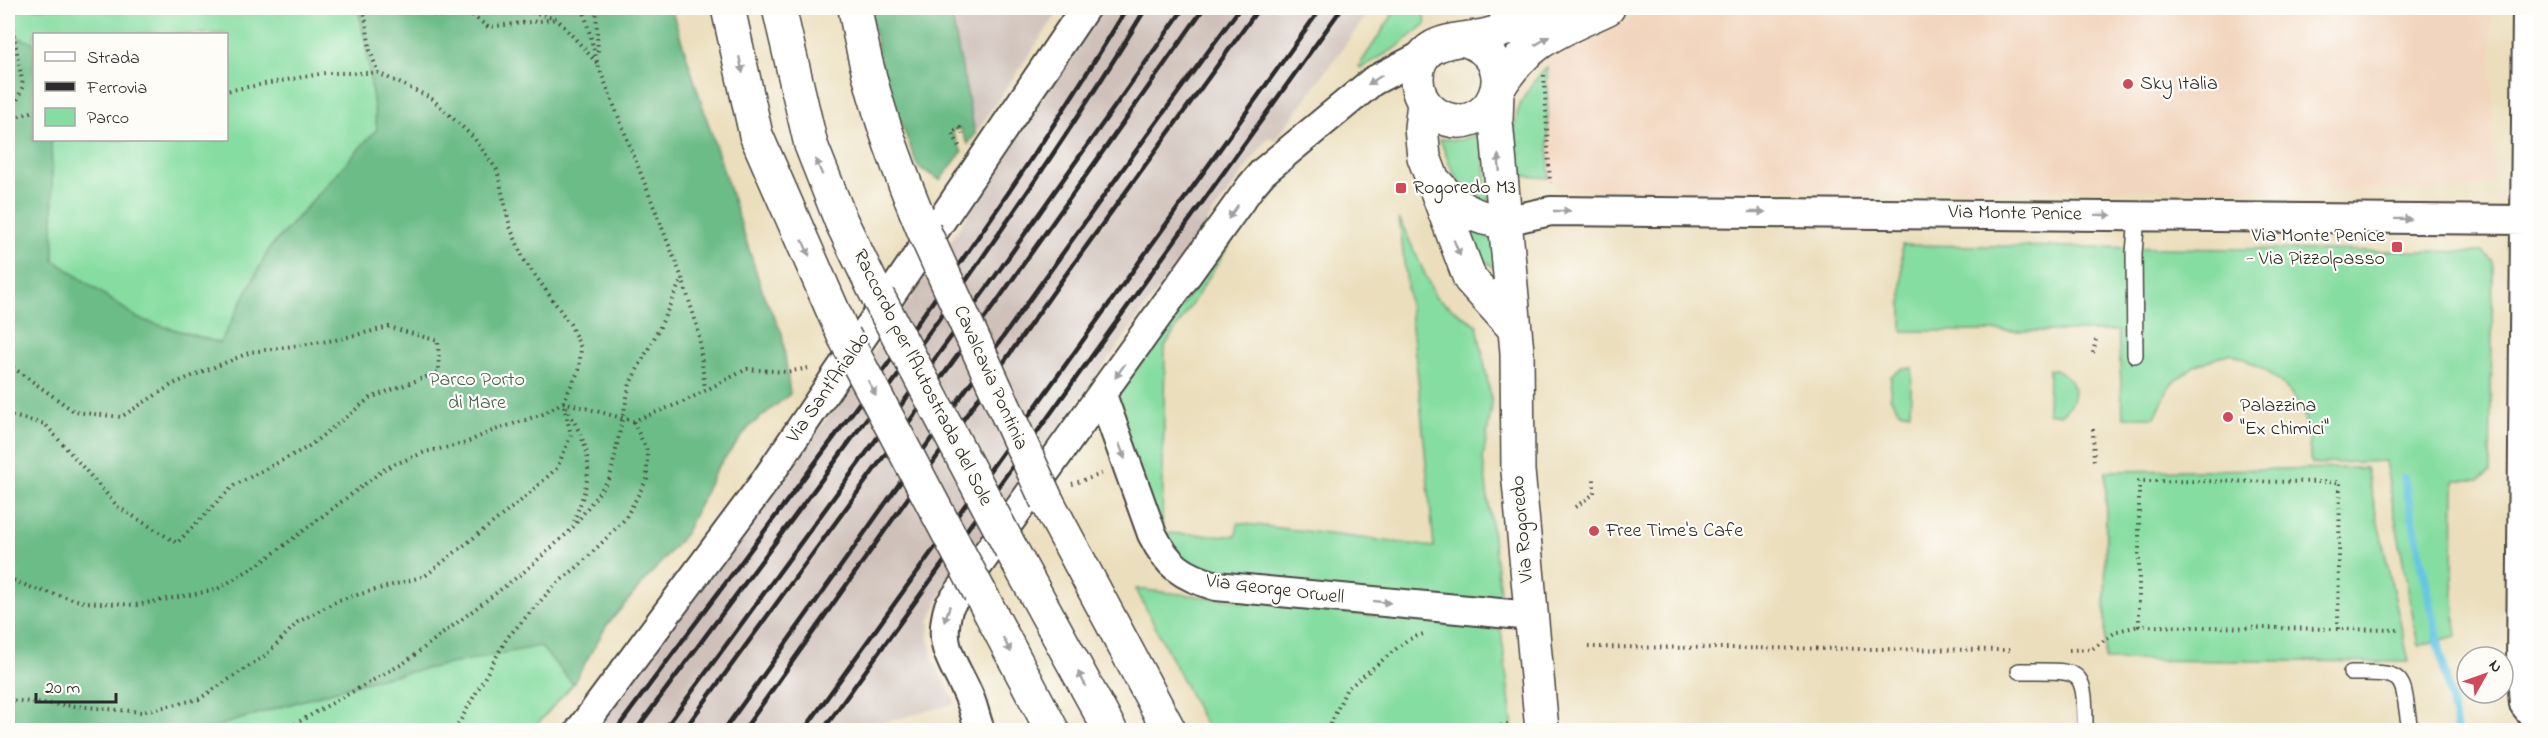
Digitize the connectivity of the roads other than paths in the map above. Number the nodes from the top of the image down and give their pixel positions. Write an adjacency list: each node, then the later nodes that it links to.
1 (728, 8): 26 (main road, one-way to 26, bridge)
2 (779, 8): 27 (main road, Raccordo per l'Autostrada del Sole, one-way to 2, bridge)
3 (855, 8): 28 (main road, Cavalcavia Pontinia, bridge)
4 (1085, 8): 24 (street, Via Sant'Arialdo)
5 (1549, 8): 8 (main road)
6 (1608, 8): 10 (main road, one-way to 6)
7 (2527, 8): 14 (street)
8 (1463, 39): 9 (main road); 10 (main road)
9 (1427, 53): 11 (main road); 18 (street, one-way to 18)
10 (1497, 90): 11 (main road); 15 (main road, Via Rogoredo, one-way to 10)
11 (1424, 103): 12 (main road)
12 (1428, 174): 15 (main road); 16 (main road, one-way to 16)
13 (2137, 216): 14 (street, Via Monte Penice, one-way to 14); 15 (street, Via Monte Penice, one-way to 13); 17 (lane)
14 (2527, 220): 22 (street)
15 (1504, 221): 16 (main road, Via Rogoredo)
16 (1514, 328): 19 (main road, Via Rogoredo)
17 (2135, 355)
18 (1102, 395): 19 (street, Via George Orwell, one-way to 19); 25 (street, one-way to 25)
19 (1531, 616): 23 (main road, Via Rogoredo)
20 (2019, 671): 29 (lane)
21 (2351, 673): 30 (lane)
22 (2541, 724)
23 (1532, 726)
24 (580, 730)
25 (980, 730)
26 (1052, 730)
27 (1110, 730)
28 (1169, 730)
29 (2085, 730)
30 (2410, 730)

